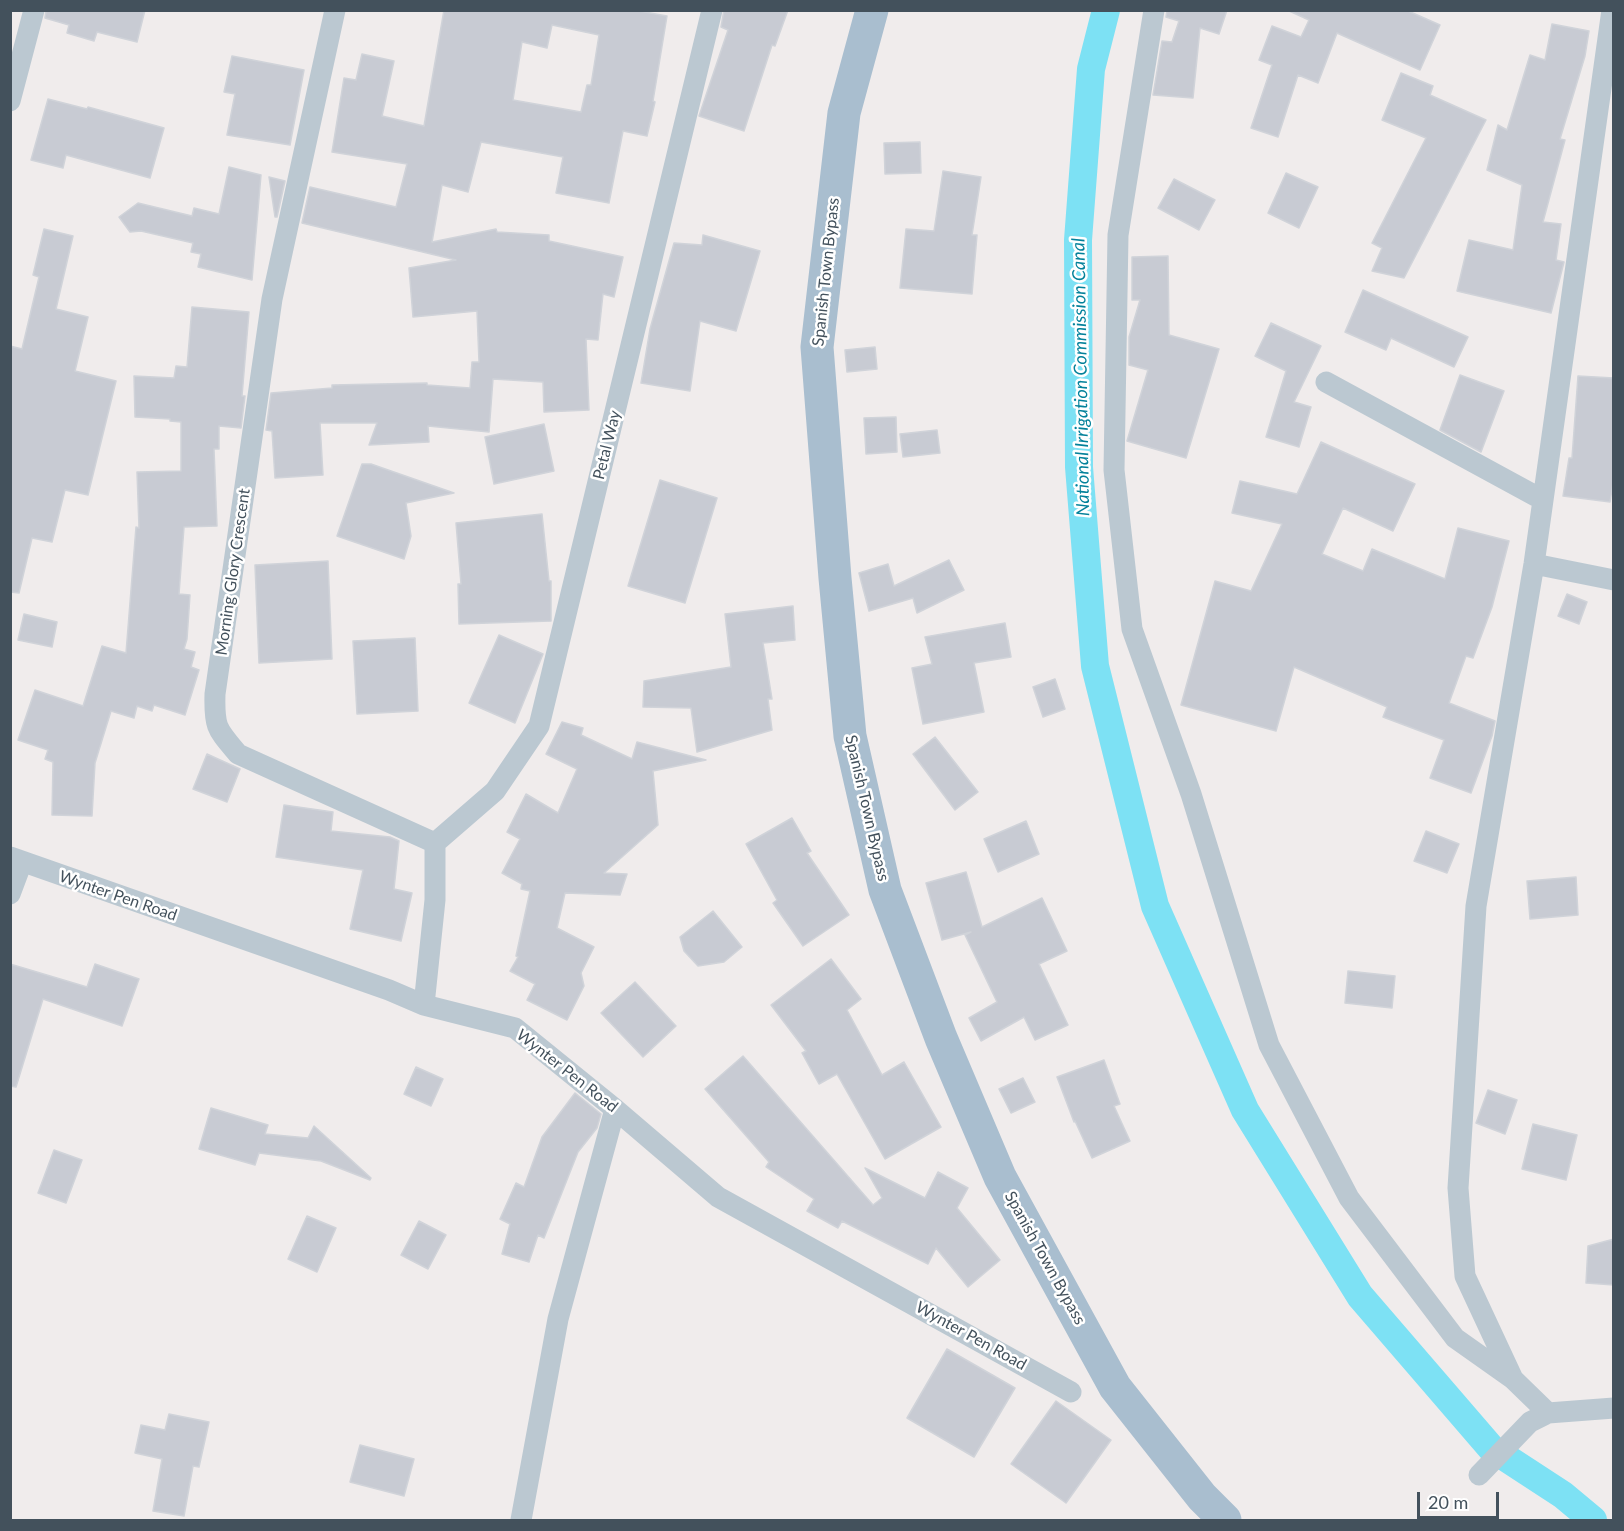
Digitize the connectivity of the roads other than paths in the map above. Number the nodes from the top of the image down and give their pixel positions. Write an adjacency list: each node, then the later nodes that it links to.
1 (34, 10): 7 (street)
2 (335, 10): 12 (street, Morning Glory Crescent)
3 (712, 10): 12 (street, Petal Way)
4 (872, 10): 23 (main road, Spanish Town Bypass)
5 (1155, 10): 17 (street)
6 (1612, 10): 9 (street)
7 (10, 101)
8 (1326, 382): 9 (street)
9 (1543, 500): 10 (street)
10 (1534, 564): 11 (street); 17 (street)
11 (1614, 580)
12 (435, 843): 15 (street)
13 (16, 859): 14 (street); 15 (street, Wynter Pen Road)
14 (10, 894)
15 (424, 1005): 16 (street, Wynter Pen Road)
16 (615, 1109): 18 (street, Wynter Pen Road); 22 (street)
17 (1513, 1379): 20 (street)
18 (1071, 1392)
19 (1614, 1408): 20 (street)
20 (1539, 1418): 21 (street)
21 (1479, 1475)
22 (521, 1521)
23 (1225, 1521)

